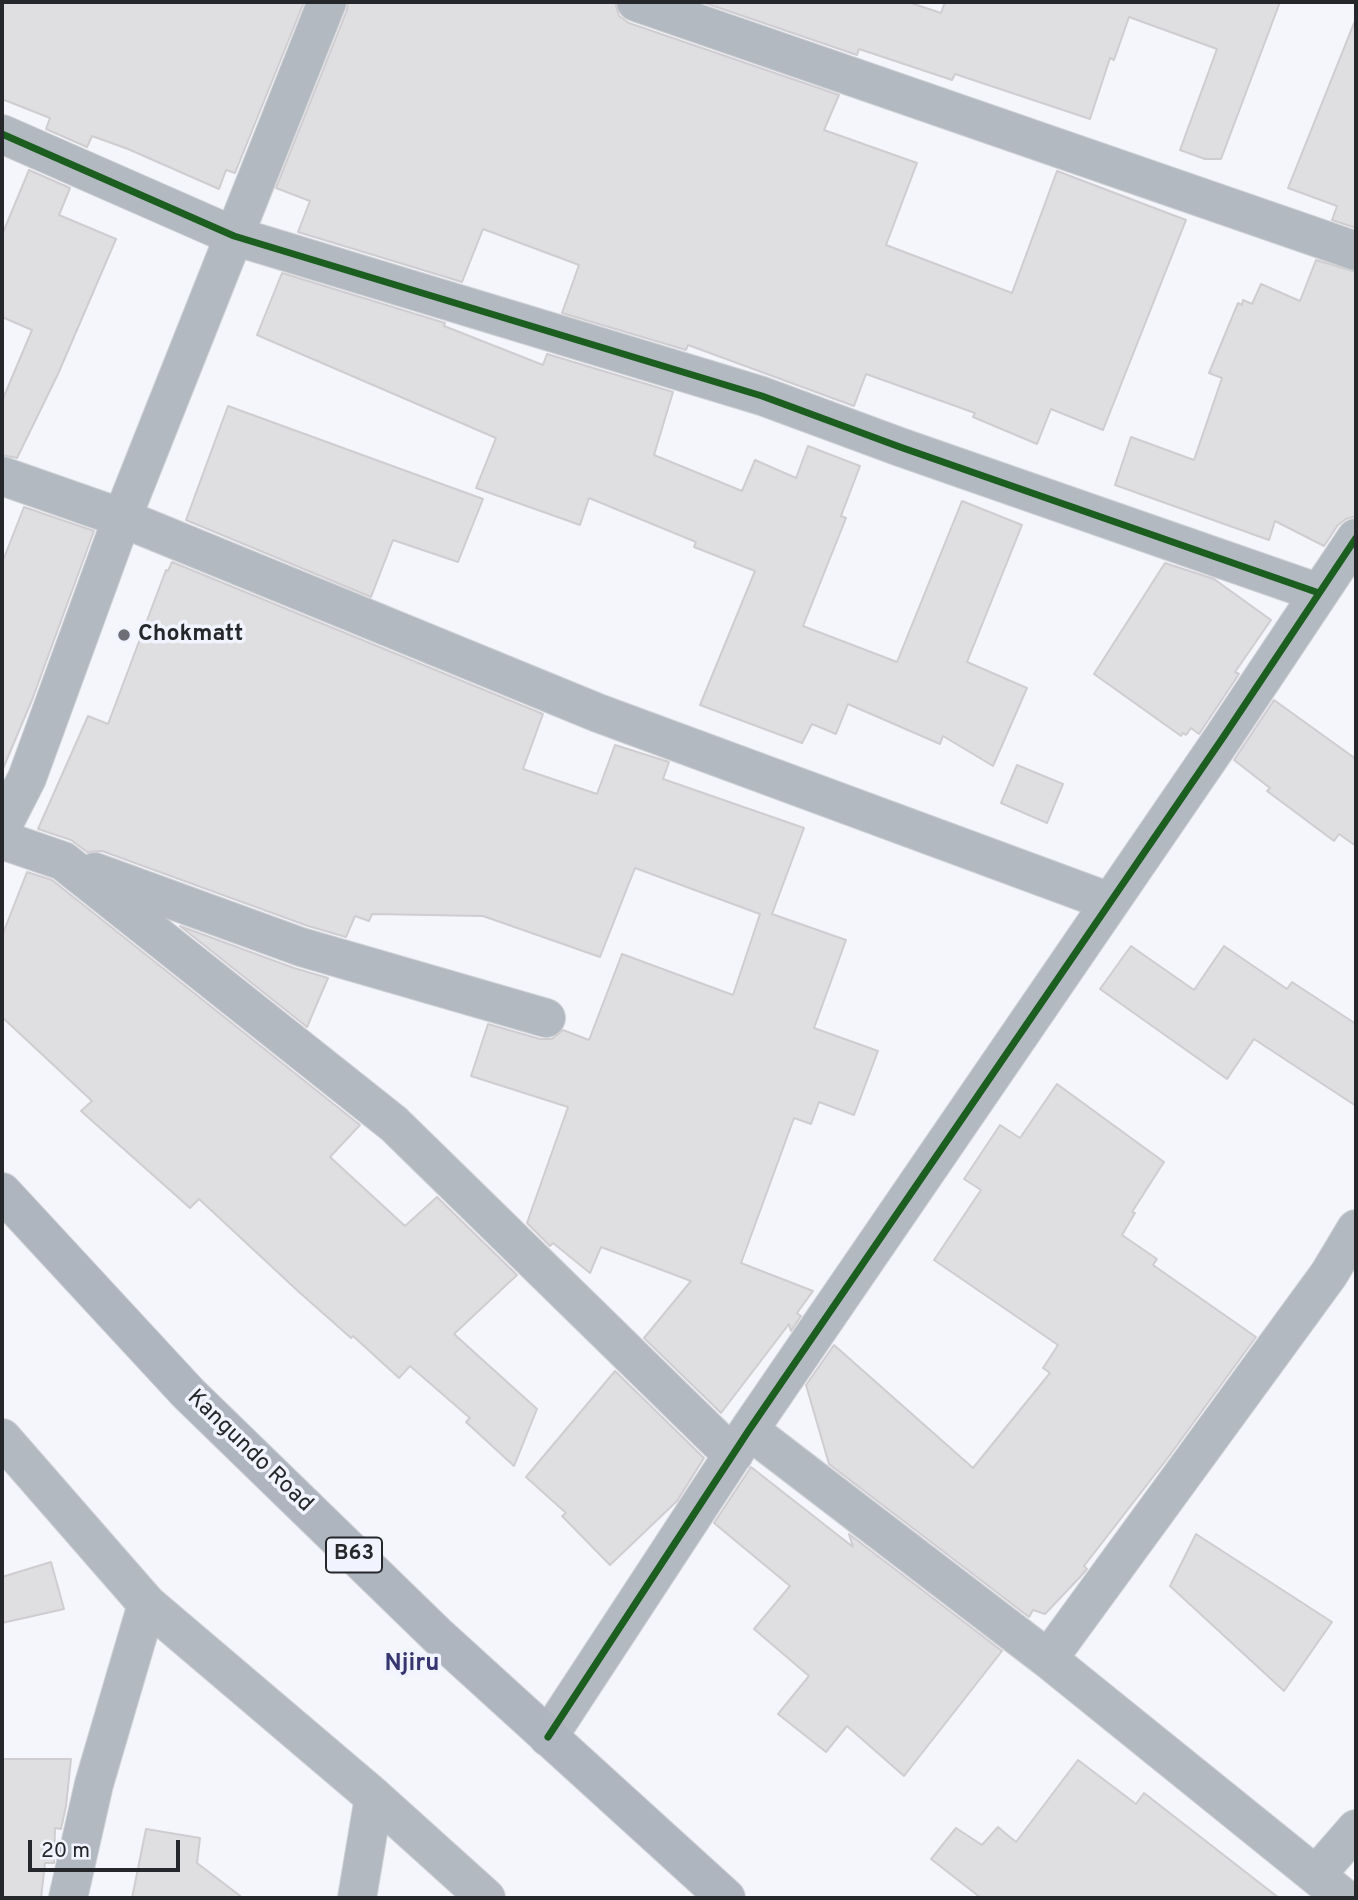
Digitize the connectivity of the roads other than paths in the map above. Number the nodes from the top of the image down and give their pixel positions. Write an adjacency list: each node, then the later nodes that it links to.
1 (327, 2): 4 (street)
2 (636, 2): 5 (street)
3 (2, 134): 4 (street)
4 (234, 236): 7 (street); 9 (street)
5 (1356, 251)
6 (2, 476): 7 (street)
7 (122, 518): 10 (street); 13 (street)
8 (1356, 538): 9 (street)
9 (1320, 593): 13 (street)
10 (2, 827)
11 (2, 840): 12 (street)
12 (63, 861): 14 (street); 18 (street)
13 (1110, 902): 18 (street)
14 (546, 1018)
15 (2, 1192): 21 (highway, Kangundo Road / B63)
16 (1356, 1229): 20 (street)
17 (2, 1438): 19 (street)
18 (741, 1442): 20 (street); 21 (street)
19 (147, 1604): 22 (street); 25 (street)
20 (1048, 1659): 24 (street)
21 (548, 1737): 28 (highway, Kangundo Road / B63)
22 (374, 1797): 26 (street); 27 (street)
23 (1356, 1829): 24 (street)
24 (1330, 1887)
25 (68, 1898)
26 (357, 1898)
27 (486, 1898)
28 (726, 1898)

